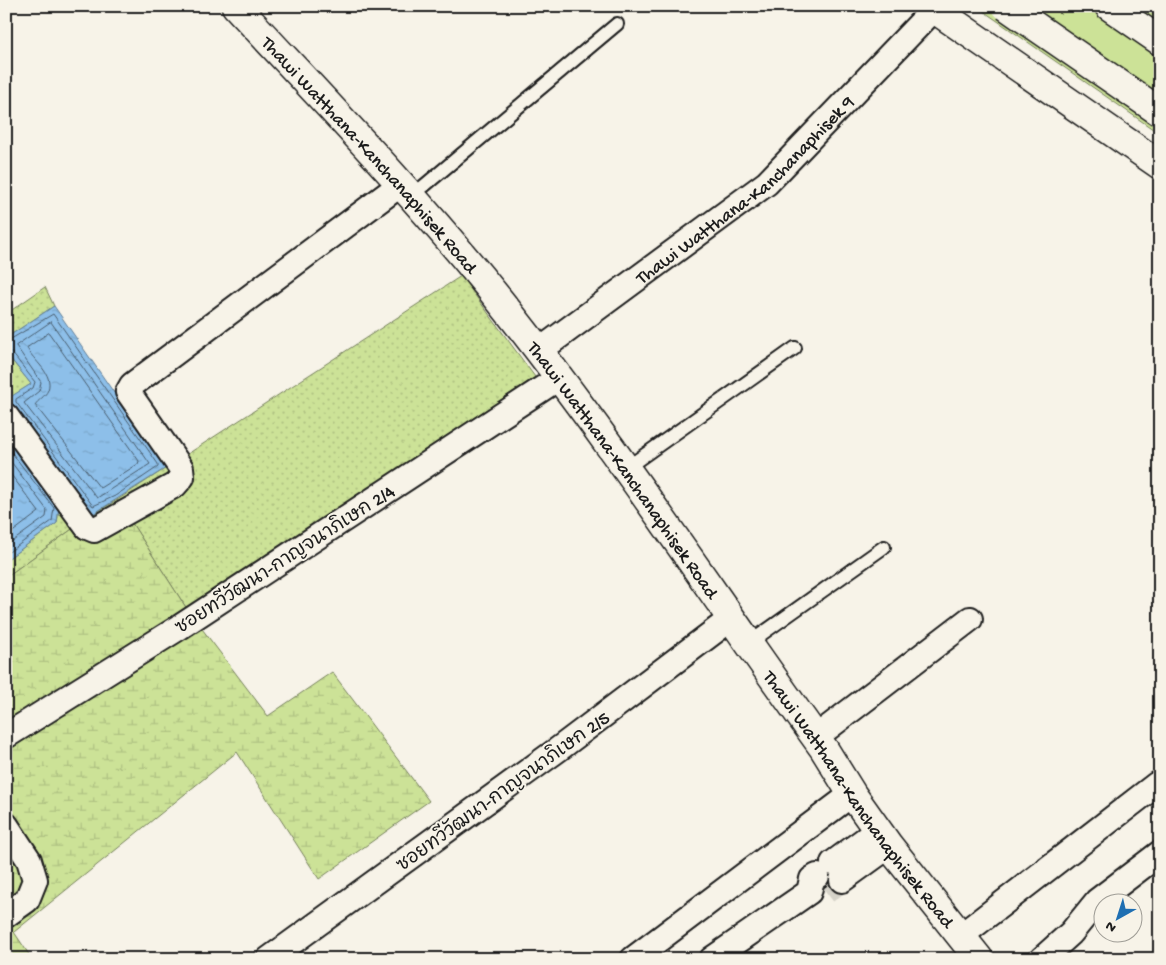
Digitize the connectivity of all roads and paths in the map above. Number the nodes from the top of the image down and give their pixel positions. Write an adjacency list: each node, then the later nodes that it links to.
1 (236, 6): 9 (street, Thawi Watthana-Kanchanaphisek Road)
2 (1006, 6): 7 (street, bridge)
3 (1109, 6): 6 (street)
4 (932, 8): 8 (street); 11 (street, Thawi Watthana-Kanchanaphisek 9)
5 (618, 24): 9 (lane)
6 (1160, 41)
7 (1160, 112)
8 (1160, 165)
9 (406, 190): 11 (street, Thawi Watthana-Kanchanaphisek Road); 13 (street)
10 (795, 348): 14 (lane)
11 (539, 351): 12 (street, Thawi Watthana-Kanchanaphisek Road)
12 (560, 377): 14 (street, Thawi Watthana-Kanchanaphisek Road); 19 (street, ซอยทวีวัฒนา-กาญจนาภิเษก 2/4)
13 (6, 416)
14 (624, 469): 16 (street, Thawi Watthana-Kanchanaphisek Road)
15 (884, 547): 18 (lane)
16 (732, 618): 18 (street, Thawi Watthana-Kanchanaphisek Road); 28 (street, ซอยทวีวัฒนา-กาญจนาภิเษก 2/5)
17 (970, 618): 20 (street)
18 (749, 643): 20 (street, Thawi Watthana-Kanchanaphisek Road)
19 (6, 736)
20 (816, 737): 22 (street, Thawi Watthana-Kanchanaphisek Road)
21 (1157, 784): 27 (street)
22 (852, 794): 24 (street, Thawi Watthana-Kanchanaphisek Road); 29 (street)
23 (6, 825): 26 (street)
24 (883, 838): 27 (street, Thawi Watthana-Kanchanaphisek Road); 30 (street)
25 (1160, 853): 32 (street)
26 (6, 915)
27 (962, 935): 31 (street, Thawi Watthana-Kanchanaphisek Road)
28 (269, 959)
29 (633, 959)
30 (712, 959)
31 (979, 959)
32 (1042, 959)

